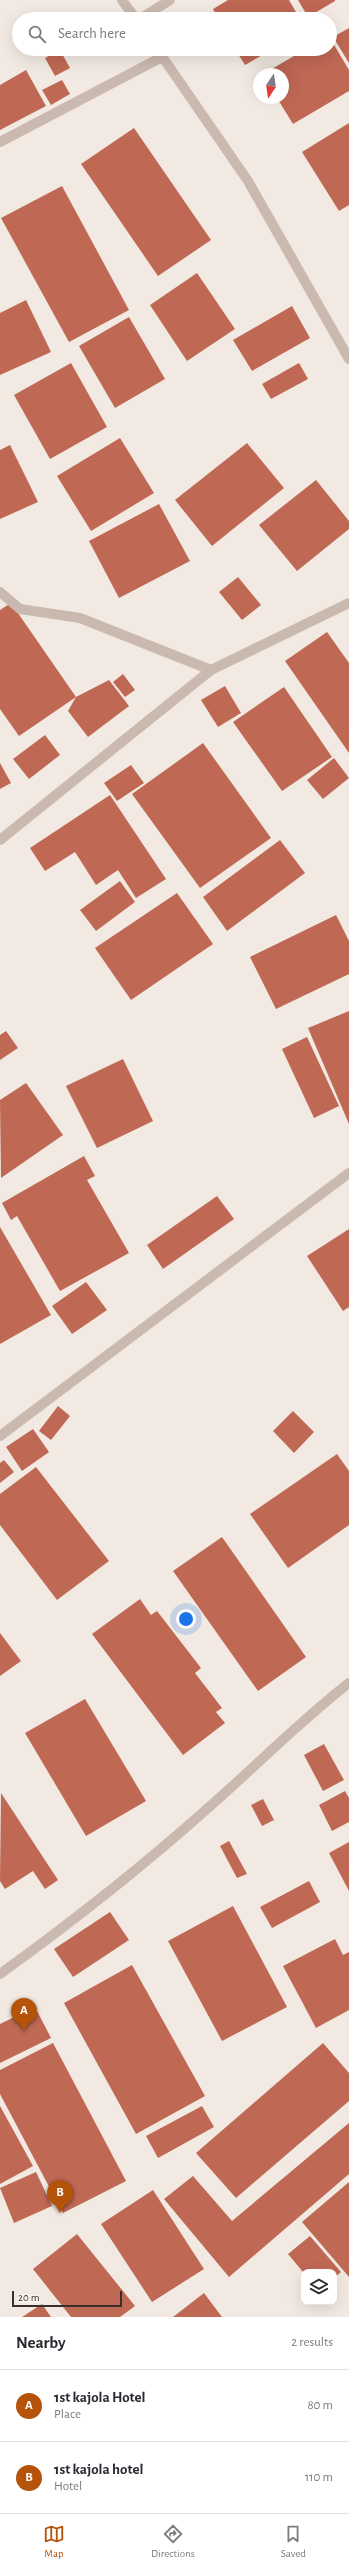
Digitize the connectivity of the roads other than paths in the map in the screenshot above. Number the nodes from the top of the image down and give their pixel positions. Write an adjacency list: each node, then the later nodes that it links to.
1 (122, 0): 3 (street)
2 (170, 0): 4 (street)
3 (131, 12)
4 (151, 12)
5 (155, 56): 7 (street)
6 (162, 56): 8 (street)
7 (0, 142)
8 (349, 359)
9 (0, 592): 11 (street)
10 (349, 603): 11 (street)
11 (211, 670): 12 (street)
12 (0, 840)
13 (349, 1173): 14 (street)
14 (0, 1436)
15 (349, 1683): 16 (street)
16 (0, 1974)

